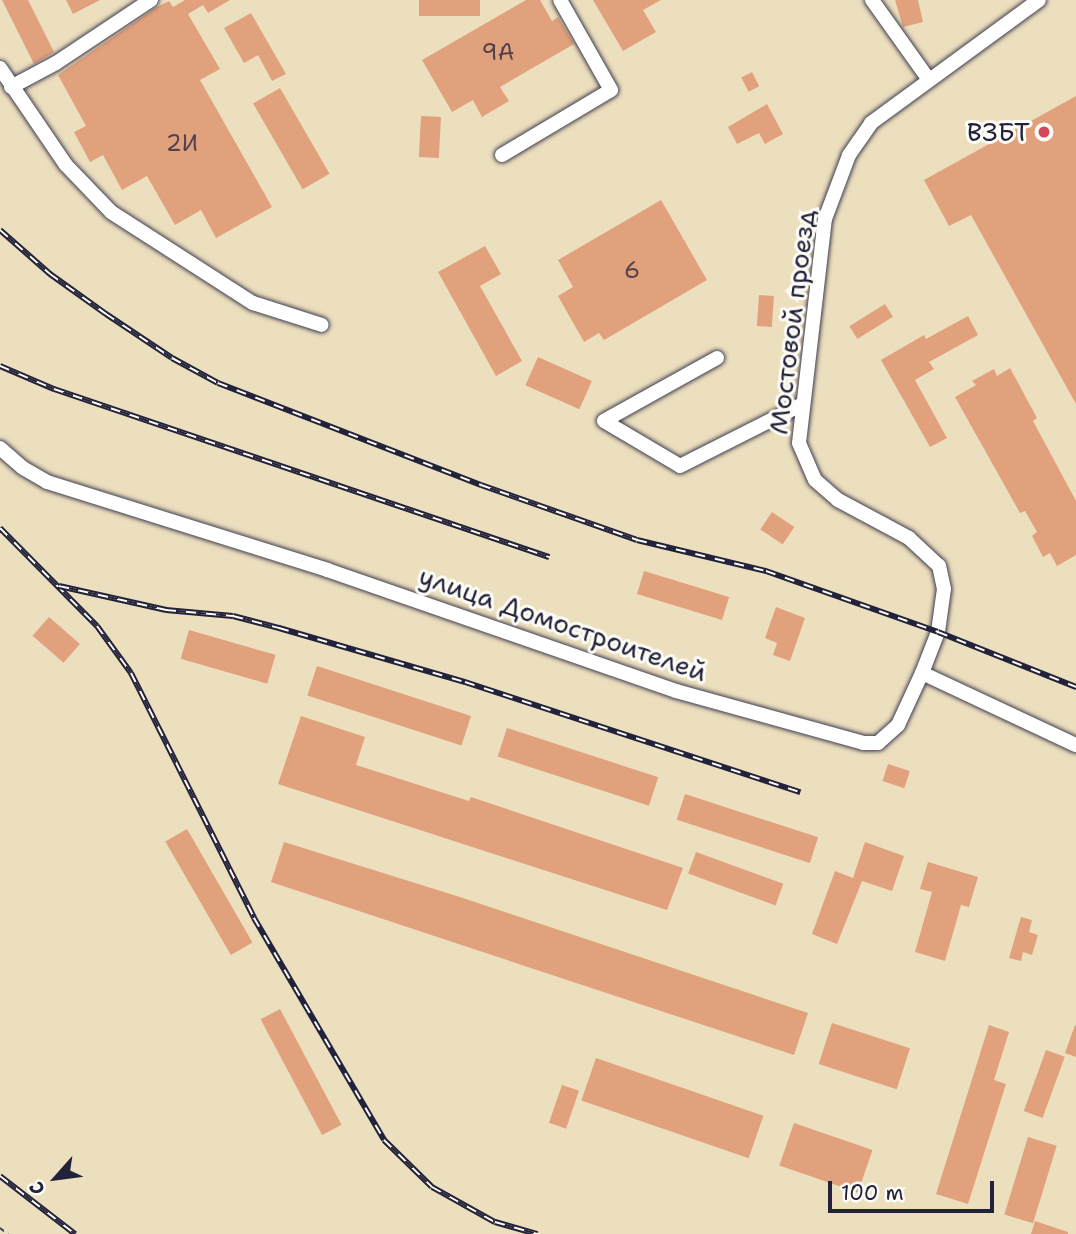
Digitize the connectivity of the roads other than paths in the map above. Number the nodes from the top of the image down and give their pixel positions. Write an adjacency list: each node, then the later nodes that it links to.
1 (151, 0): 7 (street)
2 (560, 0): 8 (street)
3 (872, 0): 6 (street)
4 (1039, 0): 6 (street, Мостовой проезд)
5 (0, 68): 7 (street)
6 (929, 79): 11 (street, Мостовой проезд)
7 (11, 87): 9 (street)
8 (502, 155)
9 (322, 325)
10 (717, 358): 11 (street)
11 (803, 404): 13 (street, Мостовой проезд)
12 (0, 448): 13 (street, улица Домостроителей)
13 (922, 673): 14 (street)
14 (1076, 745)

